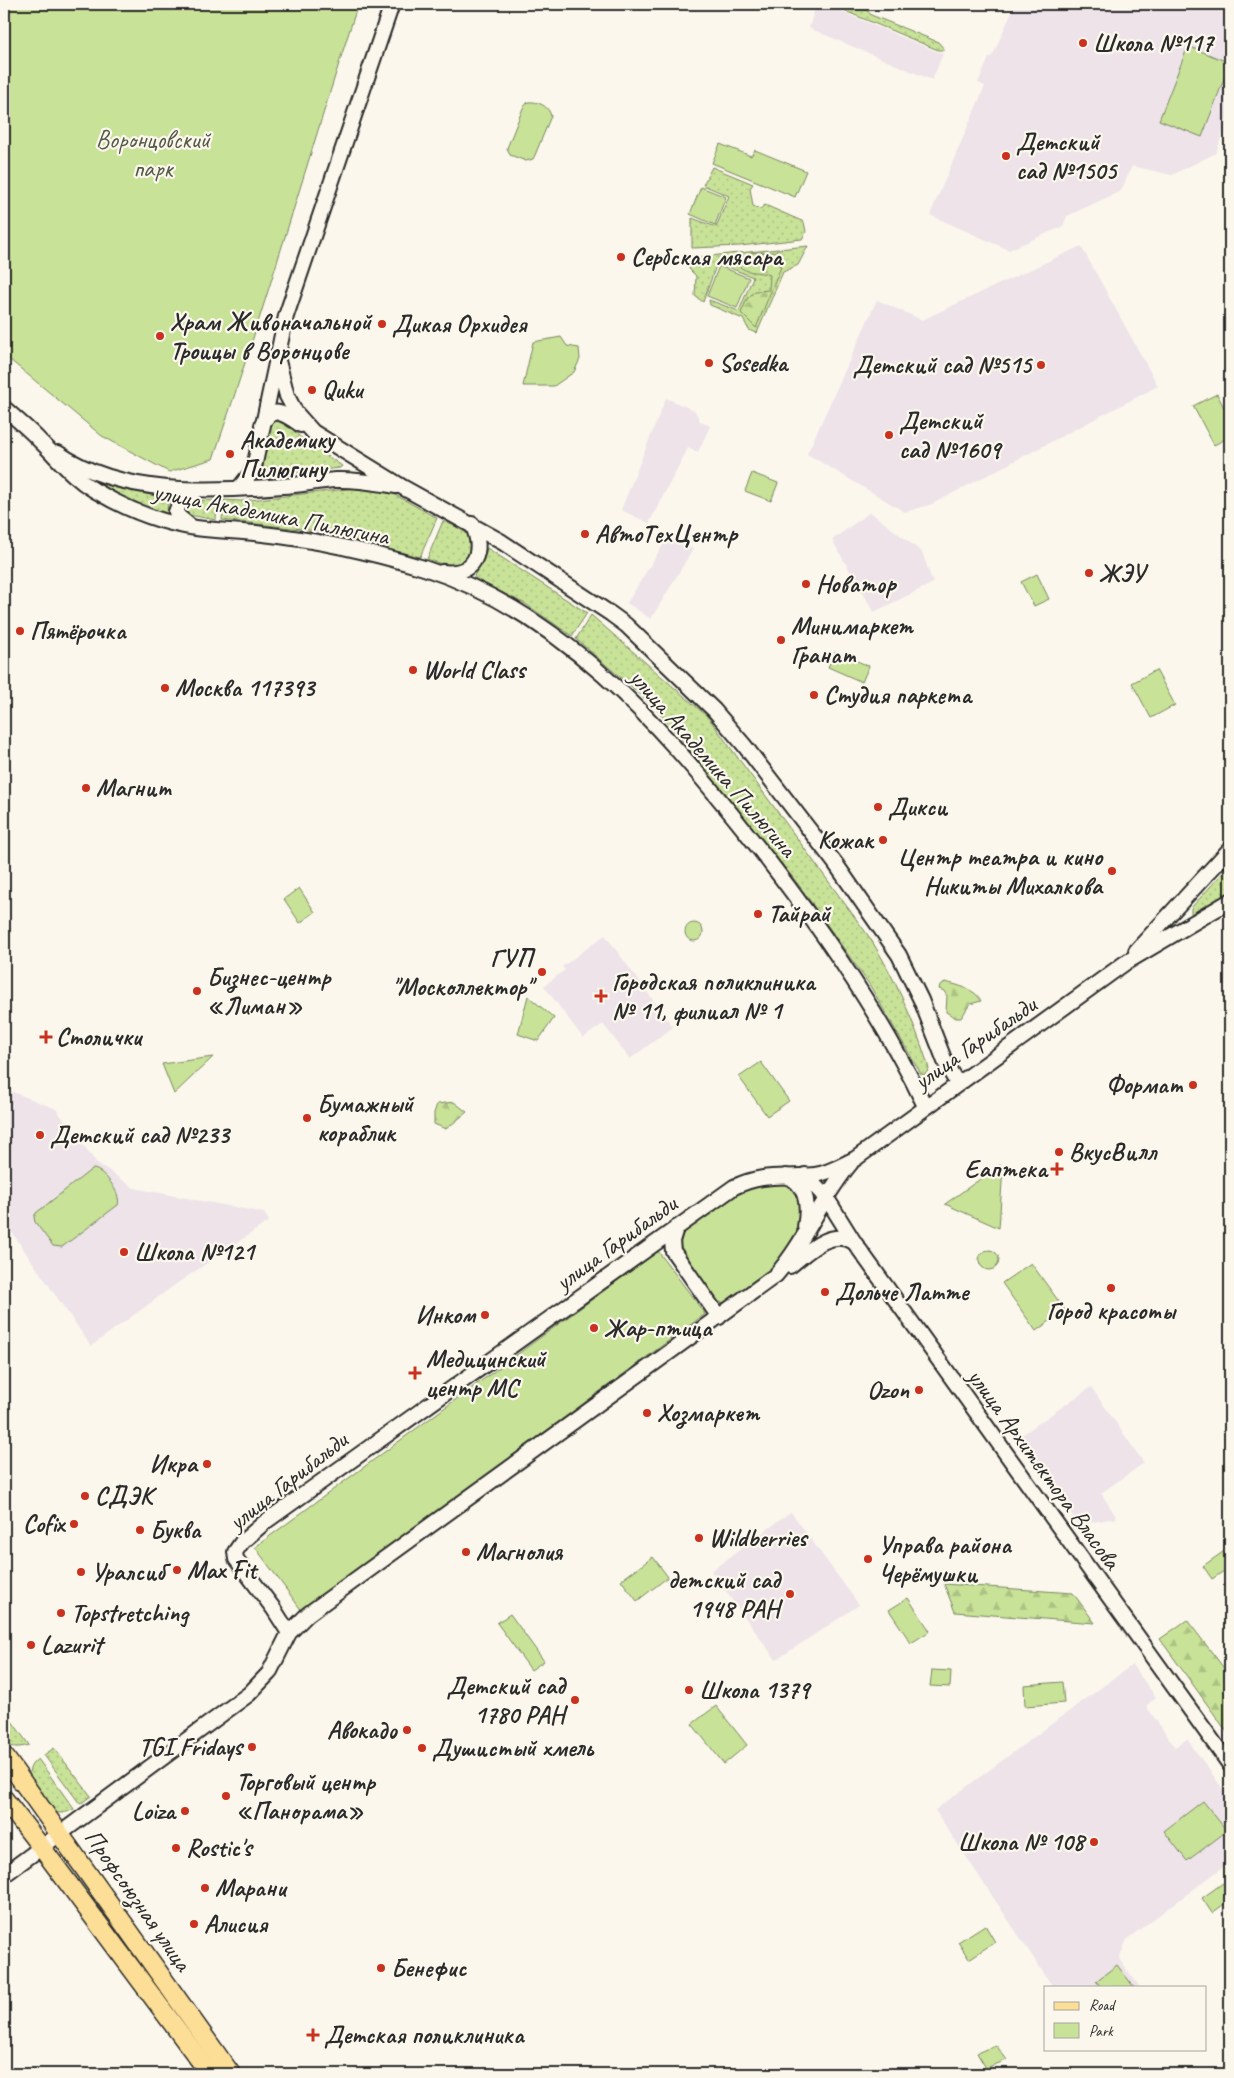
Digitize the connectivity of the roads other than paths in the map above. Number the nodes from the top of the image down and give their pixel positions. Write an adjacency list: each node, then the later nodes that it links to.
1 (392, 4): 2 (street, улица Академика Пилюгина)
2 (277, 357): 4 (street, улица Академика Пилюгина); 5 (street, улица Академика Пилюгина)
3 (4, 408): 6 (street)
4 (260, 429): 5 (street); 7 (street, улица Академика Пилюгина)
5 (313, 432): 8 (street, улица Академика Пилюгина)
6 (41, 441): 9 (street, улица Академика Пилюгина); 11 (street, улица Академика Пилюгина)
7 (239, 488): 8 (street, улица Академика Пилюгина); 9 (street, улица Академика Пилюгина)
8 (404, 488): 10 (street, улица Академика Пилюгина)
9 (198, 490): 11 (street)
10 (472, 524): 12 (street); 16 (street, улица Академика Пилюгина)
11 (193, 527): 12 (street, улица Академика Пилюгина)
12 (434, 571): 17 (street, улица Академика Пилюгина)
13 (1230, 849): 15 (street, улица Гарибальди)
14 (1230, 900): 15 (street, улица Гарибальди)
15 (1125, 962): 16 (street, улица Гарибальди)
16 (957, 1083): 17 (street, улица Гарибальди)
17 (925, 1106): 18 (street, улица Гарибальди)
18 (855, 1159): 19 (street, улица Гарибальди); 21 (street)
19 (805, 1175): 20 (street, улица Гарибальди); 21 (street, улица Архитектора Власова)
20 (785, 1176): 22 (street, улица Гарибальди); 23 (street)
21 (826, 1197): 23 (street); 24 (street, улица Архитектора Власова)
22 (676, 1228): 26 (street); 27 (street, улица Гарибальди)
23 (804, 1235): 25 (street)
24 (854, 1242): 25 (street); 29 (street, улица Архитектора Власова)
25 (776, 1275): 26 (street)
26 (719, 1317): 27 (street)
27 (289, 1633): 31 (street)
28 (4, 1756): 31 (main road, Профсоюзная улица)
29 (1230, 1765)
30 (4, 1799): 32 (main road, Профсоюзная улица)
31 (60, 1834): 32 (street); 35 (main road, Профсоюзная улица)
32 (42, 1848): 33 (street); 34 (main road, Профсоюзная улица)
33 (4, 1875)
34 (210, 2074)
35 (231, 2074)

